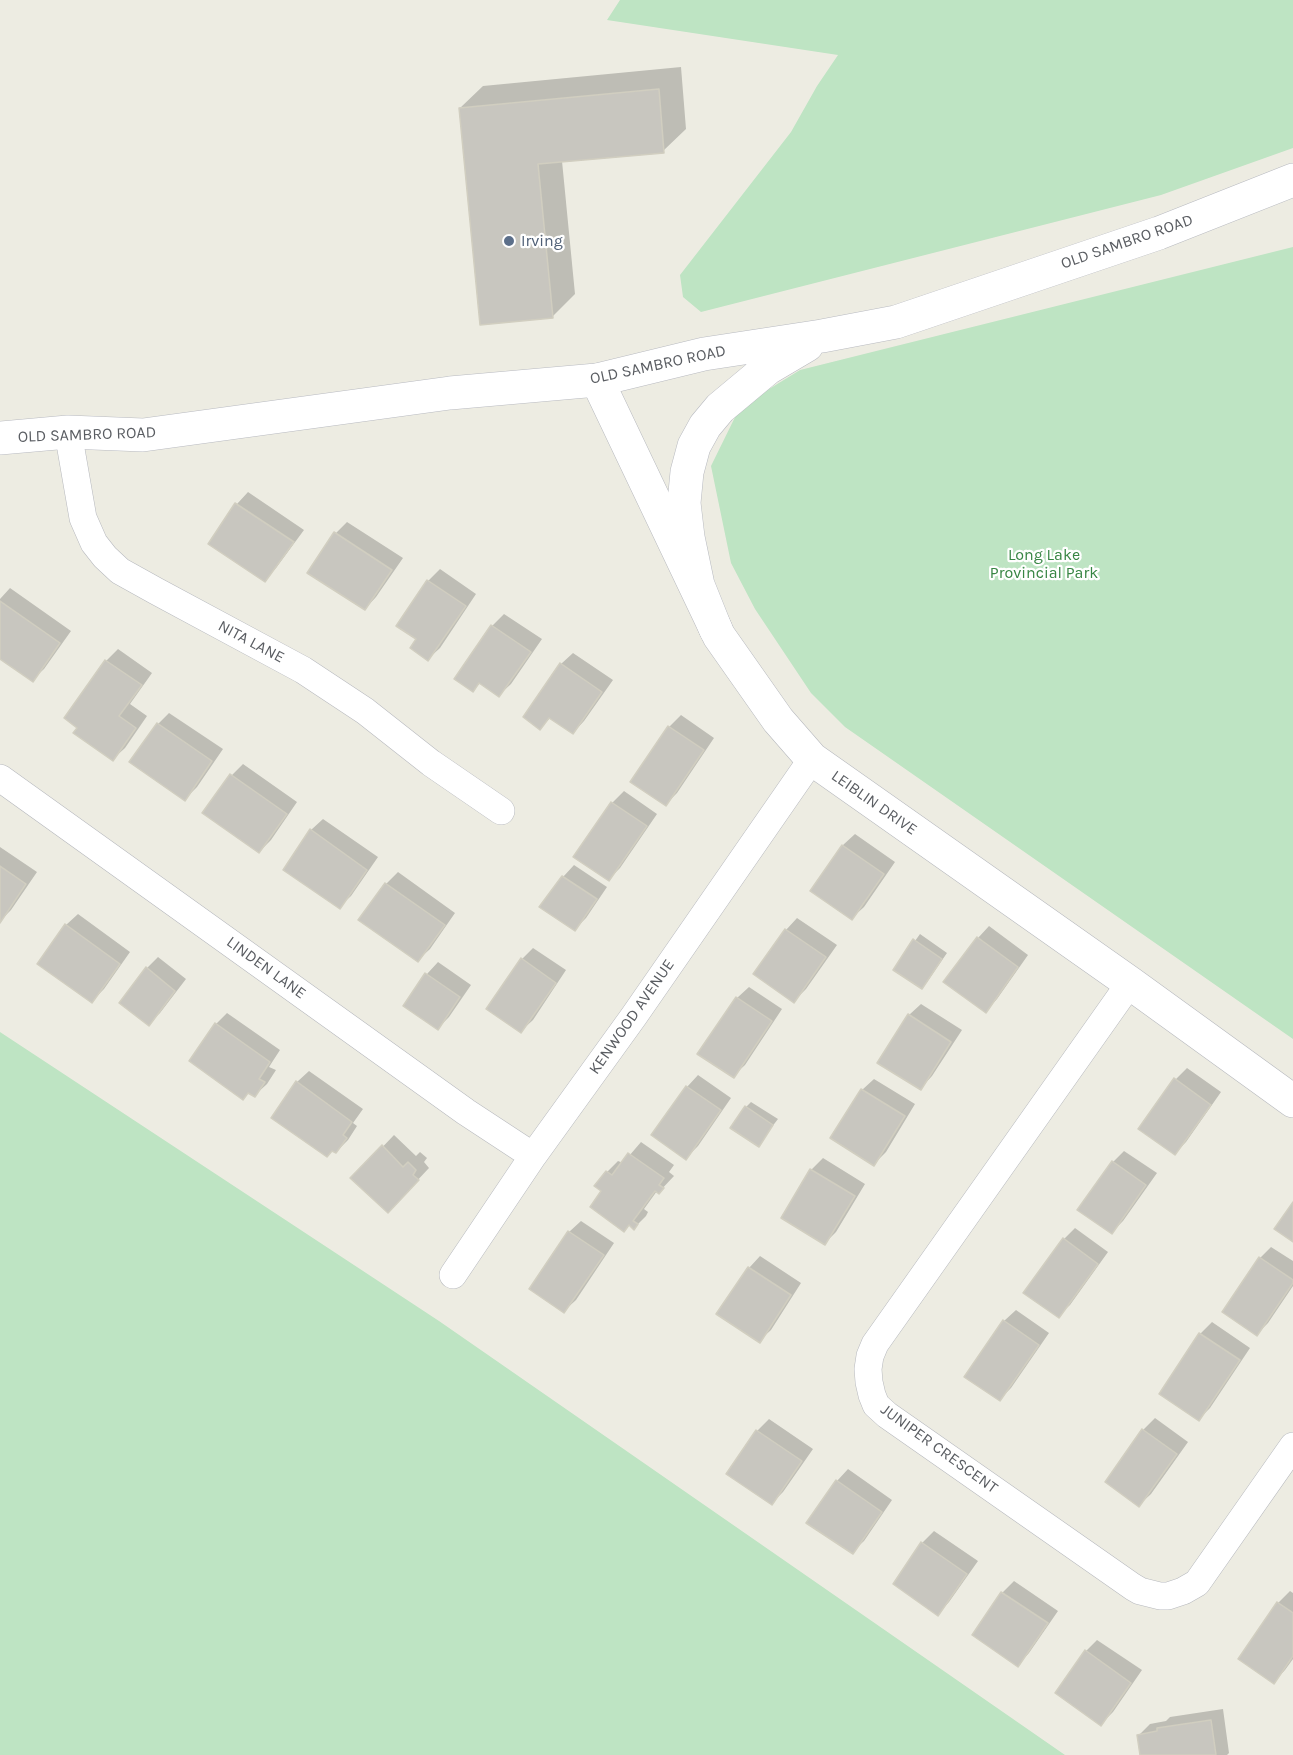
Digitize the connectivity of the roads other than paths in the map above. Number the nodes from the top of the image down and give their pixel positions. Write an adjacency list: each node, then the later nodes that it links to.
1 (1293, 180): 2 (main road, OLD SAMBRO ROAD)
2 (822, 336): 3 (main road, OLD SAMBRO ROAD); 6 (main road)
3 (597, 380): 4 (main road, OLD SAMBRO ROAD); 6 (main road, LEIBLIN DRIVE)
4 (68, 432): 5 (main road, OLD SAMBRO ROAD); 9 (street, NITA LANE)
5 (0, 438)
6 (716, 630): 7 (main road, LEIBLIN DRIVE)
7 (812, 759): 10 (main road, LEIBLIN DRIVE); 12 (street, KENWOOD AVENUE)
8 (0, 778): 12 (street, LINDEN LANE)
9 (501, 811)
10 (1130, 983): 11 (main road, LEIBLIN DRIVE); 14 (street, JUNIPER CRESCENT)
11 (1293, 1101)
12 (533, 1156): 13 (street, KENWOOD AVENUE)
13 (453, 1275)
14 (1293, 1446)

